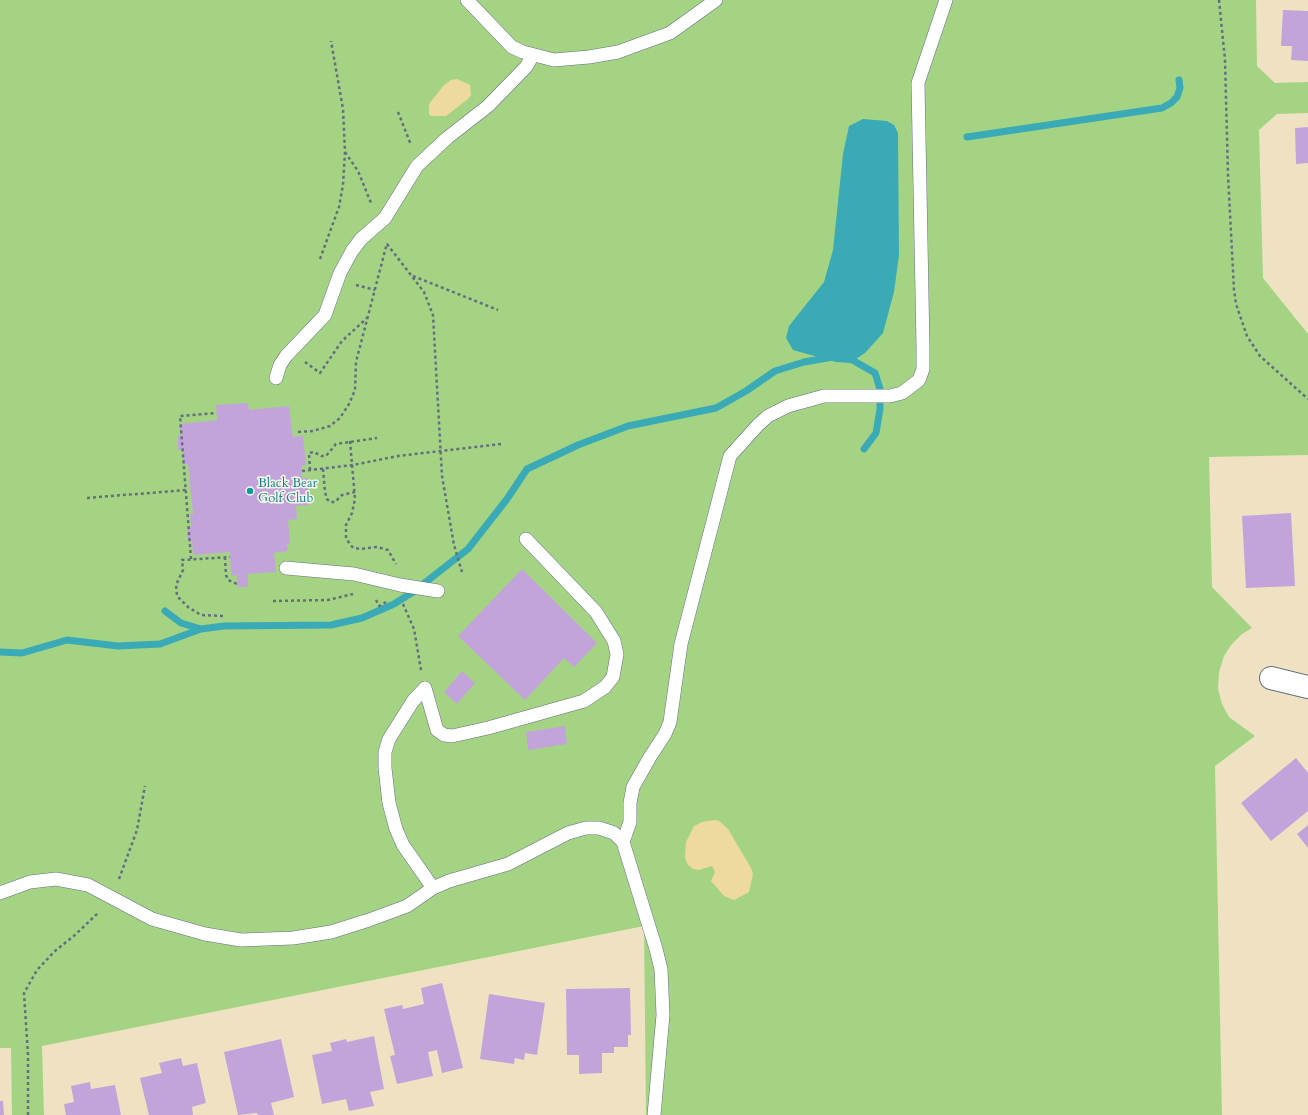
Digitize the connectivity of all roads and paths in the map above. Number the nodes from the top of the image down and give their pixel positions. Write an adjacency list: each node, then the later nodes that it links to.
1 (466, 0): 6 (lane)
2 (716, 0): 6 (lane)
3 (946, 0): 51 (lane)
4 (1219, 0): 20 (path)
5 (331, 41): 8 (path)
6 (533, 55): 9 (lane)
7 (398, 112): 9 (path)
8 (345, 152): 10 (path); 12 (path)
9 (420, 163): 10 (lane)
10 (379, 223): 11 (path); 19 (lane)
11 (387, 244): 13 (path); 15 (path)
12 (320, 259)
13 (412, 276): 16 (path); 26 (path)
14 (351, 283): 15 (path)
15 (375, 290): 17 (path)
16 (498, 310)
17 (367, 318): 18 (path); 22 (path)
18 (302, 359)
19 (276, 378)
20 (1308, 399)
21 (216, 413): 31 (path)
22 (298, 432)
23 (377, 438): 24 (path)
24 (350, 441): 27 (path); 29 (path)
25 (501, 444): 26 (path)
26 (440, 451): 27 (path); 39 (path)
27 (353, 466): 28 (path); 32 (path)
28 (323, 469): 29 (path); 32 (path)
29 (310, 470): 30 (path)
30 (302, 471)
31 (186, 490): 33 (path); 37 (path)
32 (355, 492): 41 (path)
33 (87, 498)
34 (526, 539): 49 (lane)
35 (230, 556): 36 (path)
36 (225, 557): 37 (path); 40 (path)
37 (192, 559): 46 (path)
38 (286, 568): 41 (lane)
39 (462, 572)
40 (237, 584)
41 (399, 590): 42 (lane); 44 (path); 49 (path)
42 (438, 591)
43 (358, 592): 45 (path)
44 (373, 594)
45 (273, 601)
46 (223, 616)
47 (1271, 678): 48 (street)
48 (1308, 687)
49 (425, 688): 52 (lane)
50 (145, 786): 54 (path)
51 (623, 842): 52 (lane); 56 (lane)
52 (433, 888): 54 (lane)
53 (0, 894): 54 (lane)
54 (110, 897): 55 (path)
55 (28, 1115)
56 (654, 1115)

